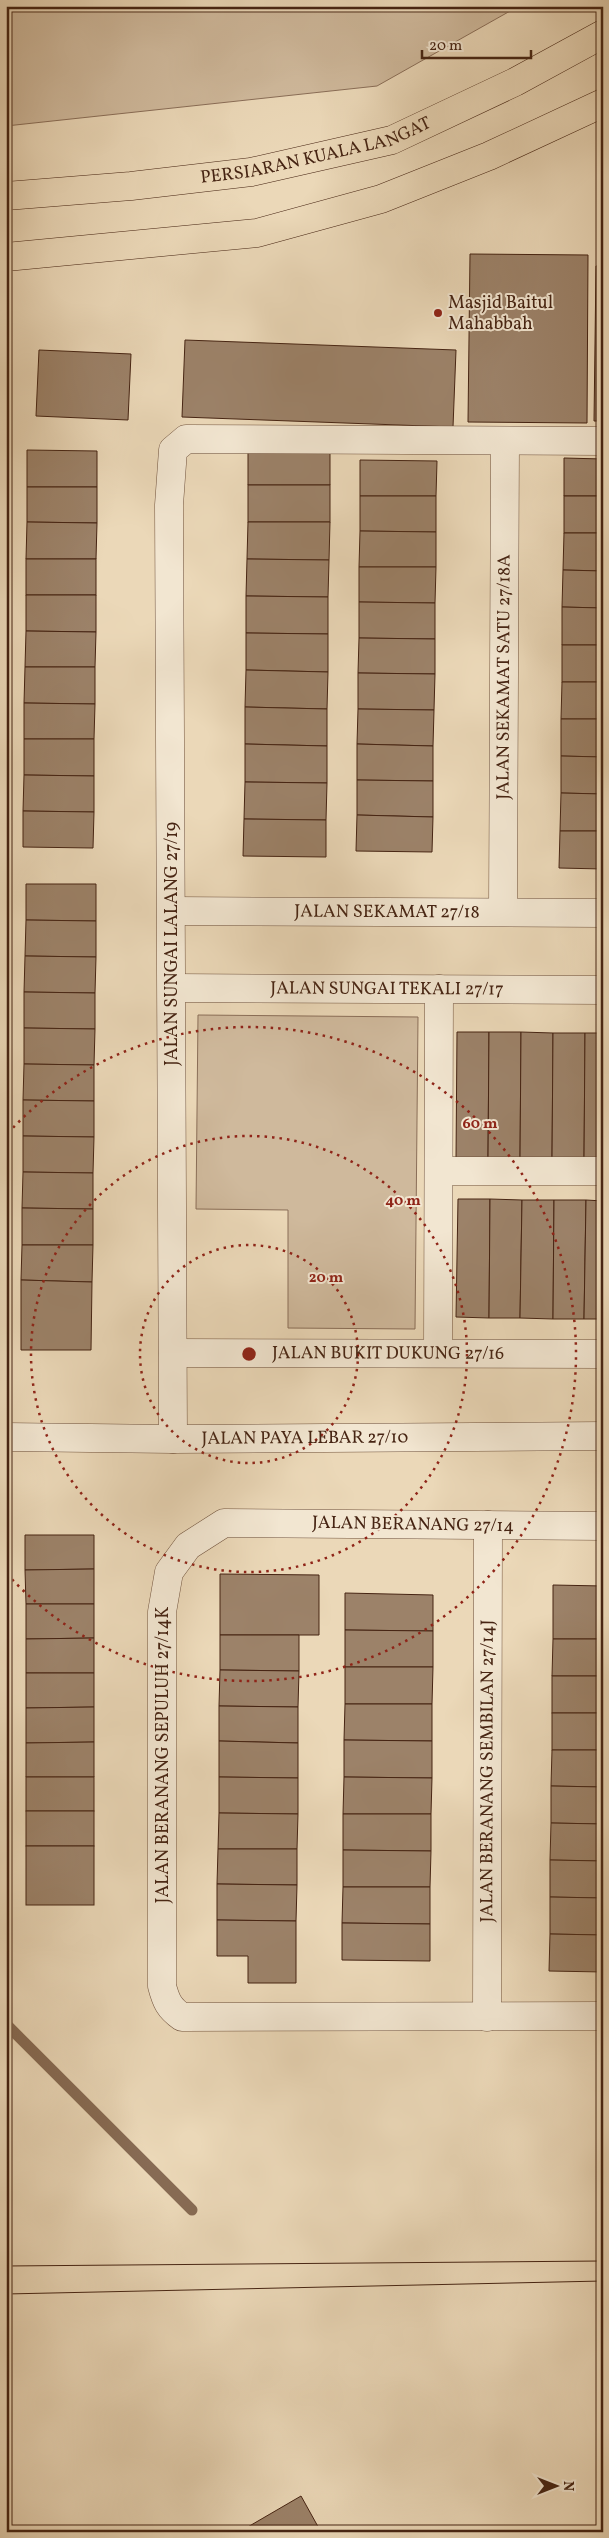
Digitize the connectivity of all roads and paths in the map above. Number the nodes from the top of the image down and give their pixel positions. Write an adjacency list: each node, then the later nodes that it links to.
1 (603, 34): 3 (main road, PERSIARAN KUALA LANGAT)
2 (603, 102): 4 (main road)
3 (6, 196)
4 (6, 257)
5 (504, 441): 6 (street); 7 (street, JALAN SUNGAI LALANG 27/19); 8 (street, JALAN SEKAMAT SATU 27/18A)
6 (603, 442)
7 (172, 911): 8 (street, JALAN SEKAMAT 27/18); 10 (street, JALAN SUNGAI LALANG 27/19)
8 (503, 912): 9 (street, JALAN SEKAMAT 27/18)
9 (603, 913)
10 (172, 988): 11 (street, JALAN SUNGAI TEKALI 27/17); 15 (street, JALAN SUNGAI LALANG 27/19)
11 (439, 989): 12 (street, JALAN SUNGAI TEKALI 27/17); 13 (street)
12 (603, 990)
13 (439, 1171): 14 (street); 16 (street)
14 (603, 1171)
15 (173, 1353): 16 (street, JALAN BUKIT DUKUNG 27/16); 20 (street, JALAN SUNGAI LALANG 27/19)
16 (438, 1353): 17 (street, JALAN BUKIT DUKUNG 27/16)
17 (603, 1354)
18 (603, 1436): 20 (street, JALAN PAYA LEBAR 27/10)
19 (6, 1437): 20 (street, JALAN PAYA LEBAR 27/10)
20 (173, 1439)
21 (224, 1523): 22 (street, JALAN BERANANG 27/14); 25 (street, JALAN BERANANG SEPULUH 27/14K)
22 (488, 1526): 23 (street, JALAN BERANANG 27/14); 25 (street, JALAN BERANANG SEMBILAN 27/14J)
23 (603, 1526)
24 (603, 2016): 25 (street)
25 (487, 2017)

